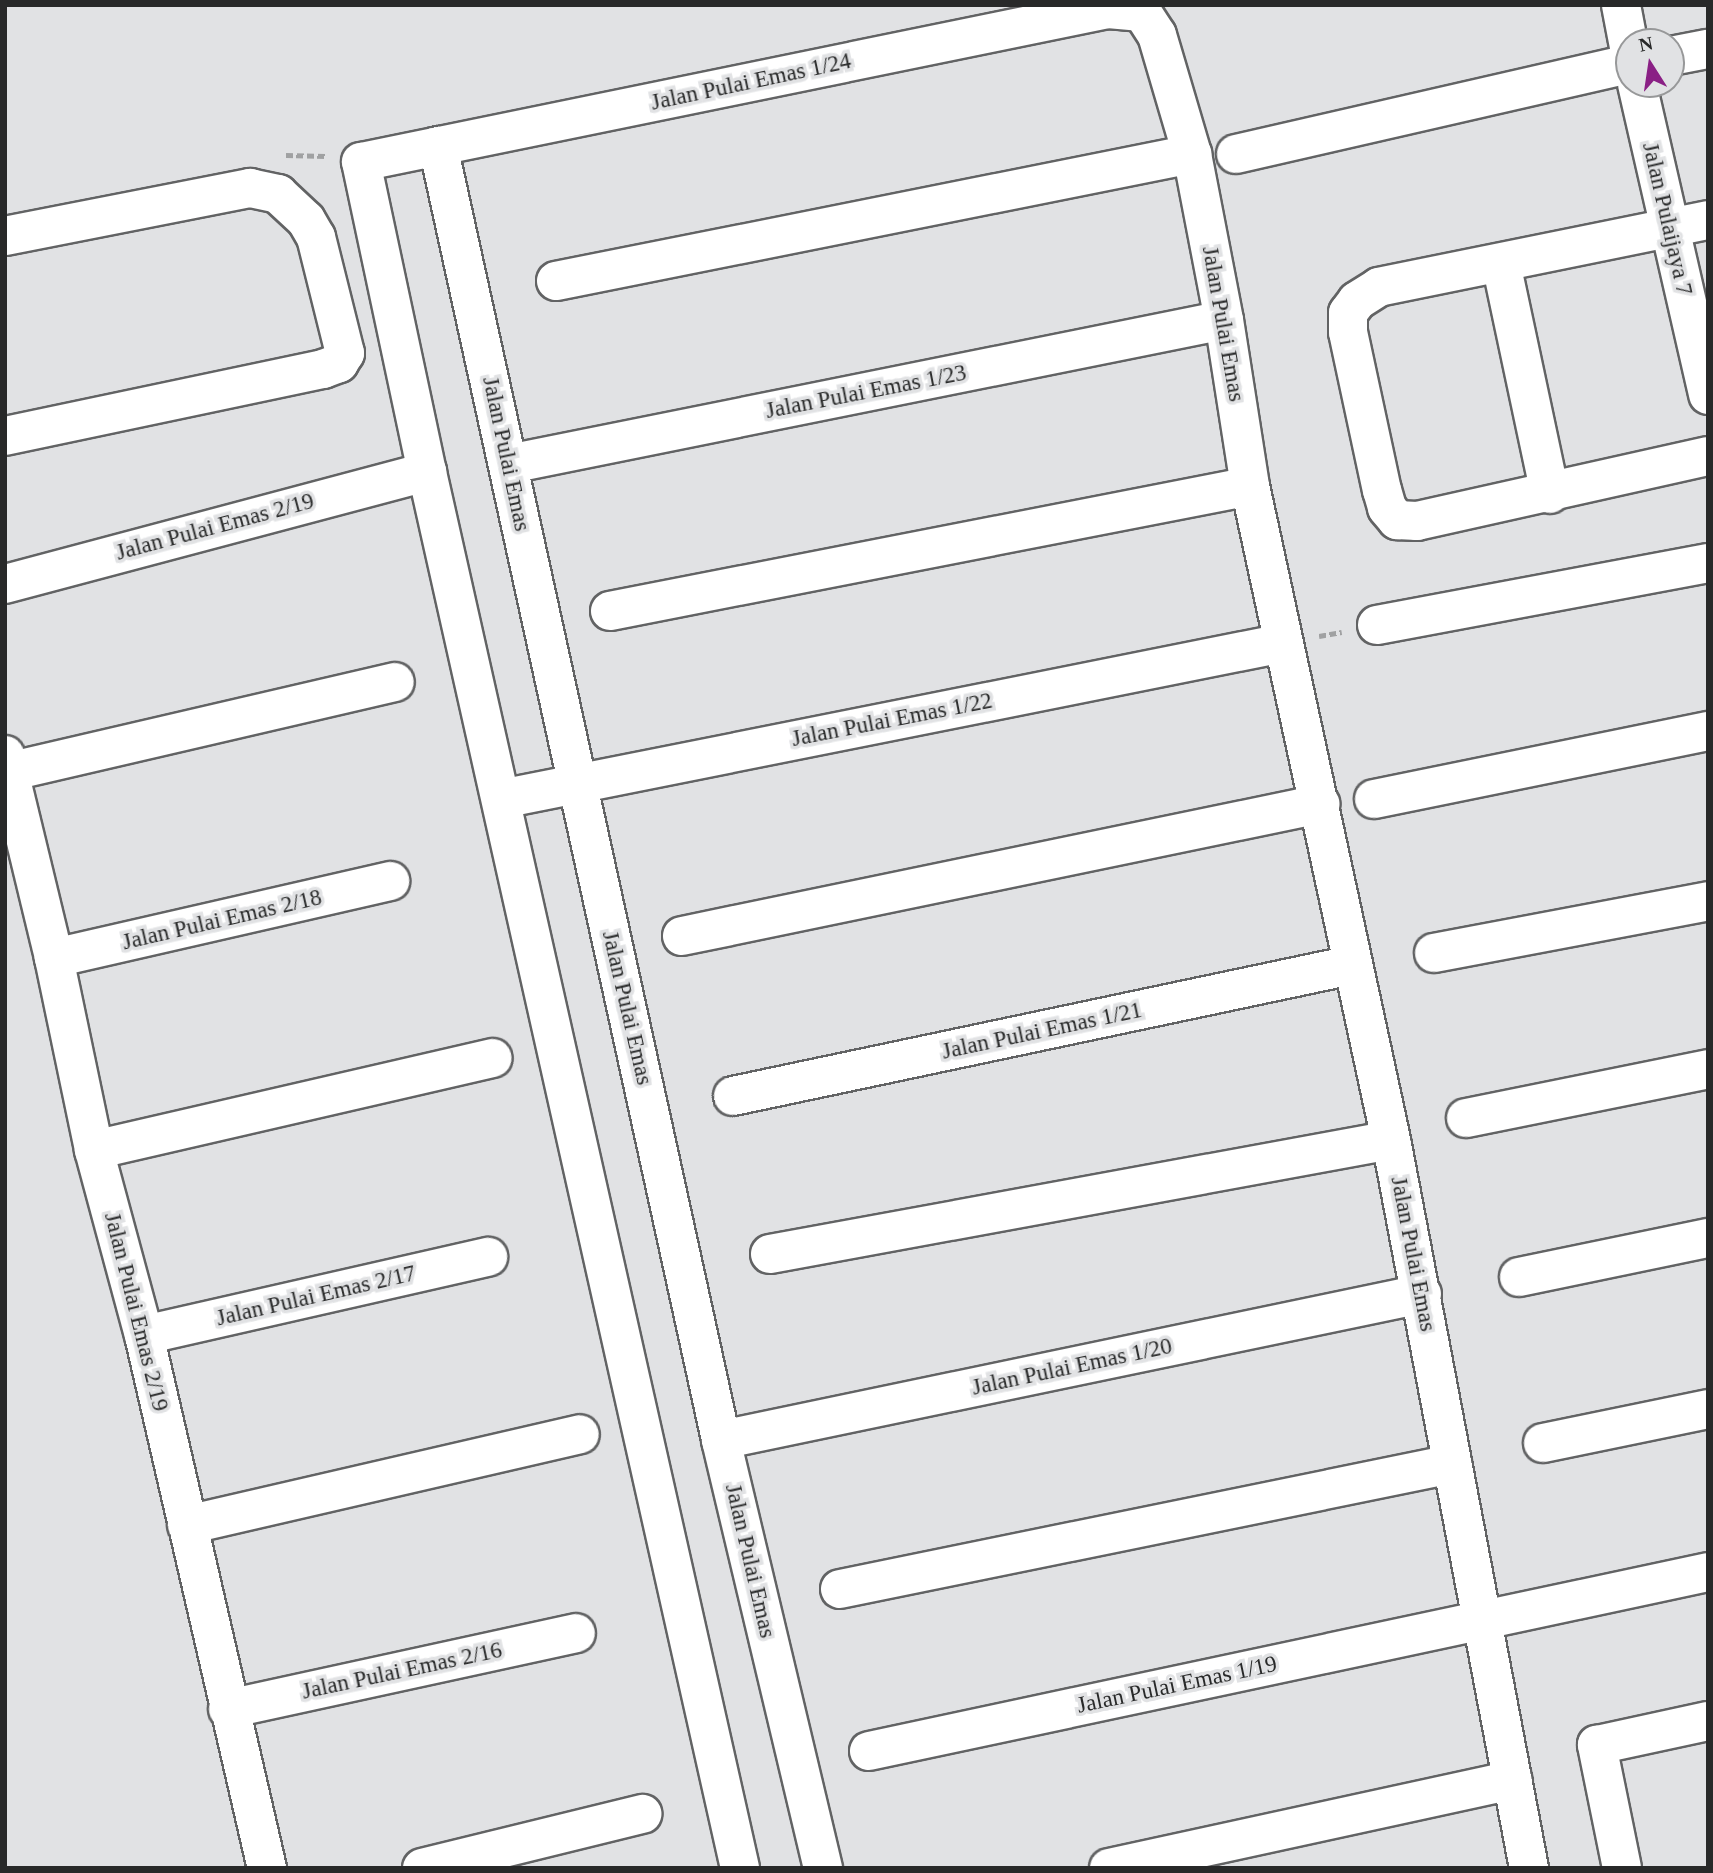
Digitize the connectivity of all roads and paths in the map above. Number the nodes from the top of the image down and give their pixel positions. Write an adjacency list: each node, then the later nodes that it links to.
1 (1621, 5): 3 (street)
2 (1142, 12): 8 (street, Jalan Pulai Emas 1/24); 9 (street, Jalan Pulai Emas)
3 (1625, 28)
4 (1708, 49): 5 (street)
5 (1685, 53)
6 (1615, 67): 10 (street)
7 (1640, 98): 12 (street, Jalan Pulaijaya 7)
8 (438, 146): 14 (street, Jalan Pulai Emas 1/24); 22 (street, Jalan Pulai Emas)
9 (1192, 154): 17 (street); 18 (street, Jalan Pulai Emas)
10 (1236, 154)
11 (1708, 220): 12 (street)
12 (1668, 228): 15 (street); 19 (street, Jalan Pulaijaya 7)
13 (5, 236): 16 (street)
14 (381, 255): 16 (street); 23 (street)
15 (1501, 264): 25 (street); 25 (street)
16 (325, 267): 20 (street)
17 (556, 281)
18 (1224, 320): 22 (street, Jalan Pulai Emas 1/23); 24 (street, Jalan Pulai Emas)
19 (1708, 395)
20 (5, 436)
21 (1708, 456): 25 (street)
22 (509, 464): 34 (street, Jalan Pulai Emas)
23 (427, 472): 27 (street, Jalan Pulai Emas 2/19); 35 (street)
24 (1250, 486): 28 (street); 30 (street, Jalan Pulai Emas)
25 (1550, 494)
26 (1708, 563): 29 (street)
27 (5, 584)
28 (610, 611)
29 (1377, 625): 30 (path)
30 (1283, 643): 34 (street, Jalan Pulai Emas 1/22); 37 (street, Jalan Pulai Emas)
31 (395, 682): 33 (street)
32 (1708, 731): 36 (street)
33 (7, 764): 42 (street, Jalan Pulai Emas 2/19)
34 (576, 783): 35 (street, Jalan Pulai Emas 1/22); 58 (street, Jalan Pulai Emas)
35 (501, 799): 73 (street)
36 (1374, 799)
37 (1320, 804): 40 (street); 43 (street, Jalan Pulai Emas)
38 (390, 881): 42 (street, Jalan Pulai Emas 2/18)
39 (1708, 901): 41 (street)
40 (682, 936)
41 (1434, 953)
42 (54, 958): 49 (street, Jalan Pulai Emas 2/19)
43 (1352, 965): 46 (street, Jalan Pulai Emas 1/21); 48 (street, Jalan Pulai Emas)
44 (493, 1058): 49 (street)
45 (1708, 1069): 47 (street)
46 (733, 1097)
47 (1466, 1118)
48 (1391, 1140): 51 (street); 54 (street, Jalan Pulai Emas)
49 (94, 1150): 55 (street, Jalan Pulai Emas 2/19)
50 (1708, 1238): 53 (street)
51 (770, 1254)
52 (488, 1257): 55 (street, Jalan Pulai Emas 2/17)
53 (1519, 1277)
54 (1422, 1294): 58 (street, Jalan Pulai Emas 1/20); 60 (street, Jalan Pulai Emas)
55 (144, 1335): 61 (street, Jalan Pulai Emas 2/19)
56 (1708, 1409): 59 (street)
57 (580, 1434): 61 (street)
58 (722, 1440): 74 (street, Jalan Pulai Emas)
59 (1543, 1443)
60 (1452, 1464): 63 (street); 64 (street, Jalan Pulai Emas)
61 (187, 1525): 66 (street, Jalan Pulai Emas 2/19)
62 (1708, 1572): 64 (street, Jalan Pulai Emas 1/19)
63 (840, 1590)
64 (1484, 1619): 68 (street, Jalan Pulai Emas 1/19); 69 (street, Jalan Pulai Emas)
65 (576, 1633): 66 (street, Jalan Pulai Emas 2/16)
66 (228, 1709): 71 (street, Jalan Pulai Emas 2/19)
67 (1708, 1721): 77 (street)
68 (869, 1751)
69 (1513, 1780): 75 (street); 76 (street, Jalan Pulai Emas)
70 (642, 1814): 72 (street)
71 (267, 1868)
72 (422, 1868)
73 (740, 1868)
74 (823, 1868)
75 (1109, 1868)
76 (1529, 1868)
77 (1622, 1868)

